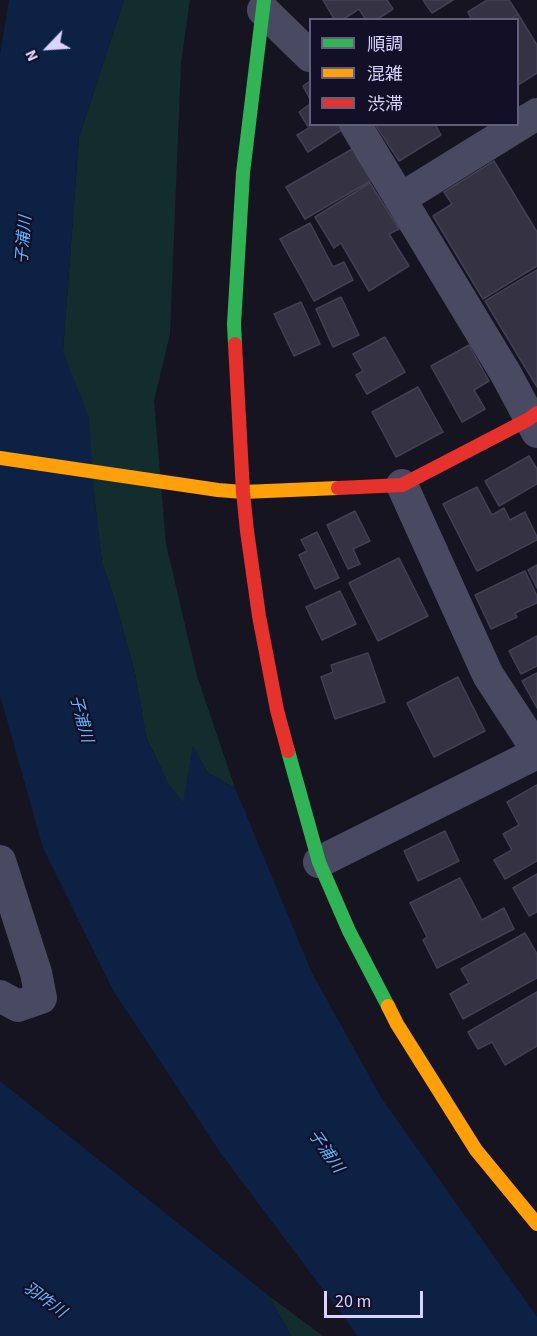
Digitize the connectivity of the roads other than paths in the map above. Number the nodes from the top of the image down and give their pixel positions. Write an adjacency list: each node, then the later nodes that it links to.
1 (263, 5): 2 (street); 11 (street)
2 (309, 55)
3 (537, 114): 4 (street)
4 (519, 125)
5 (356, 126): 7 (street)
6 (518, 126): 7 (street)
7 (400, 199): 8 (street)
8 (534, 422): 10 (street)
9 (0, 458): 11 (street)
10 (402, 485): 11 (street); 12 (street)
11 (243, 492): 14 (street)
12 (537, 752): 14 (street)
13 (0, 861): 15 (street)
14 (319, 862): 16 (street)
15 (0, 996)
16 (537, 1224)

